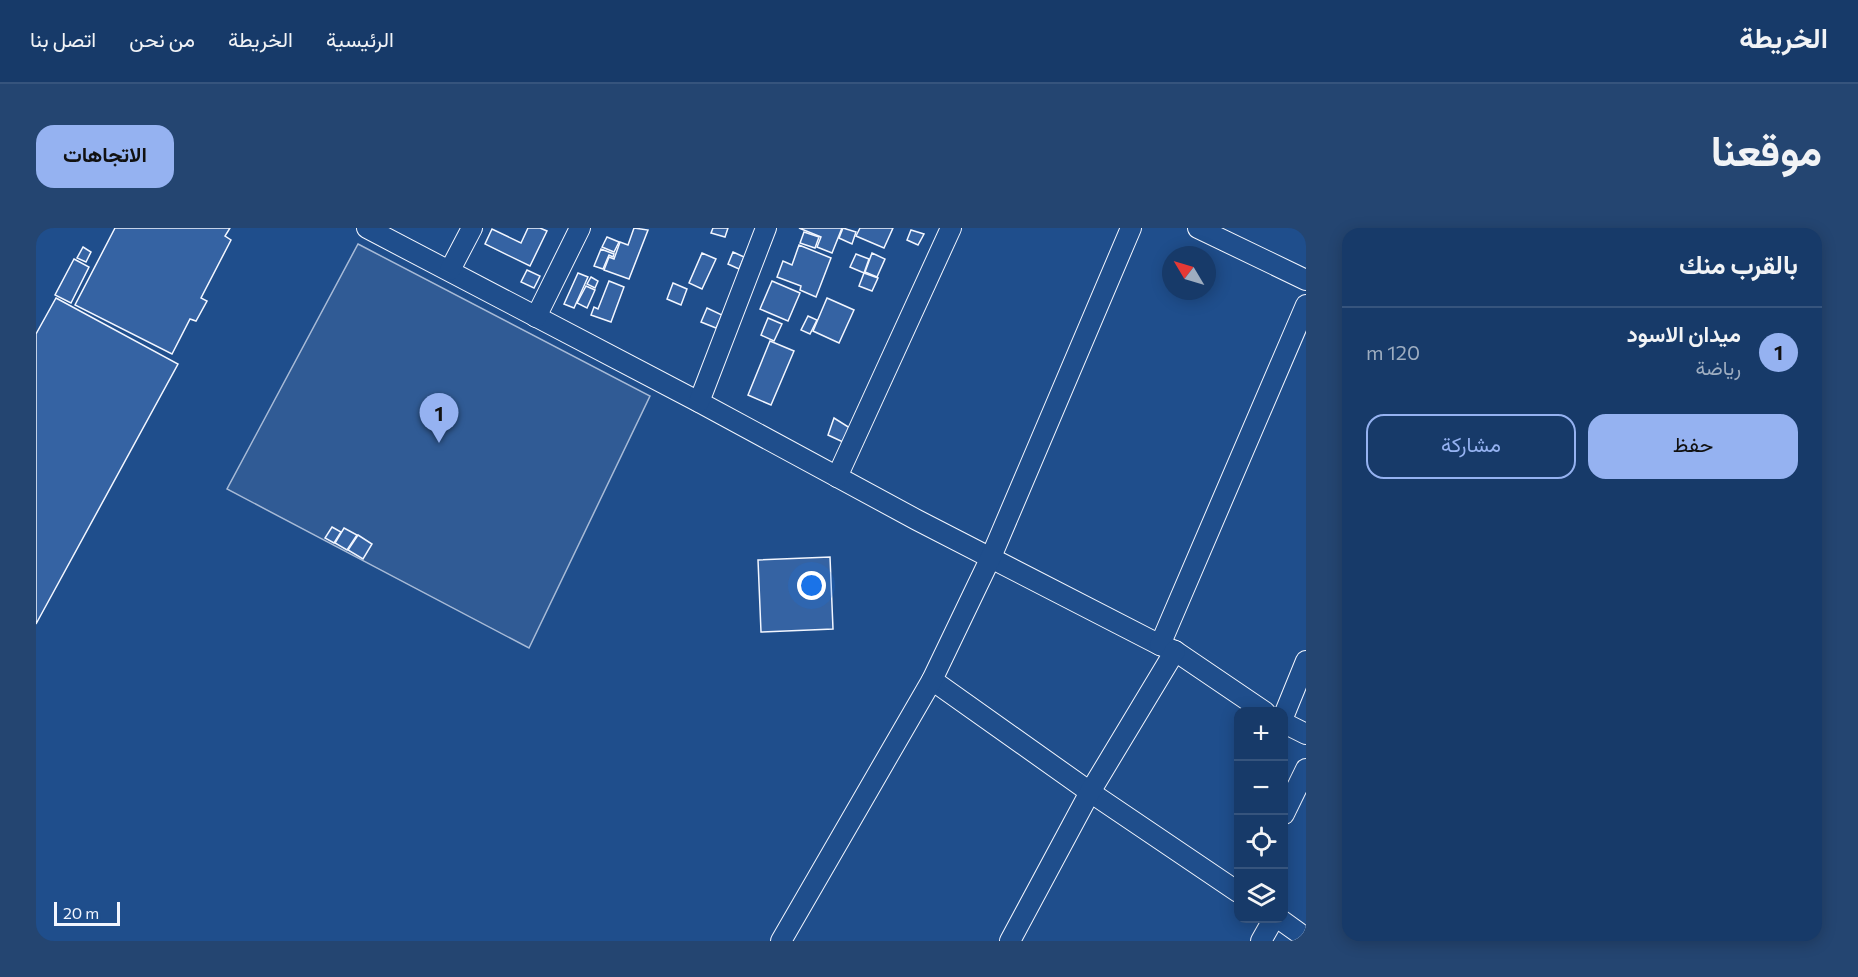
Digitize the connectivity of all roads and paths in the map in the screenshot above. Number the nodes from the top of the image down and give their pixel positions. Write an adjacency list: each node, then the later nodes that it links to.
1 (367, 228): 8 (street)
2 (472, 228): 8 (street)
3 (580, 228): 11 (street)
4 (766, 228): 12 (street)
5 (951, 228): 13 (street)
6 (1131, 228): 14 (street)
7 (1198, 228): 9 (street)
8 (450, 270): 11 (street)
9 (1306, 280)
10 (1306, 305): 15 (street)
11 (536, 316): 12 (street)
12 (699, 402): 13 (street)
13 (837, 477): 14 (street)
14 (991, 557): 15 (street); 17 (street)
15 (1167, 648): 18 (street); 23 (street)
16 (1306, 661): 19 (street)
17 (932, 680): 23 (street); 29 (street)
18 (1259, 707)
19 (1287, 707)
20 (1288, 725): 21 (street)
21 (1306, 734)
22 (1306, 769): 24 (street)
23 (1090, 792): 25 (street); 30 (street)
24 (1288, 806)
25 (1234, 889)
26 (1273, 923): 31 (street)
27 (1284, 923): 28 (street)
28 (1306, 938)
29 (781, 941)
30 (1010, 941)
31 (1261, 941)

